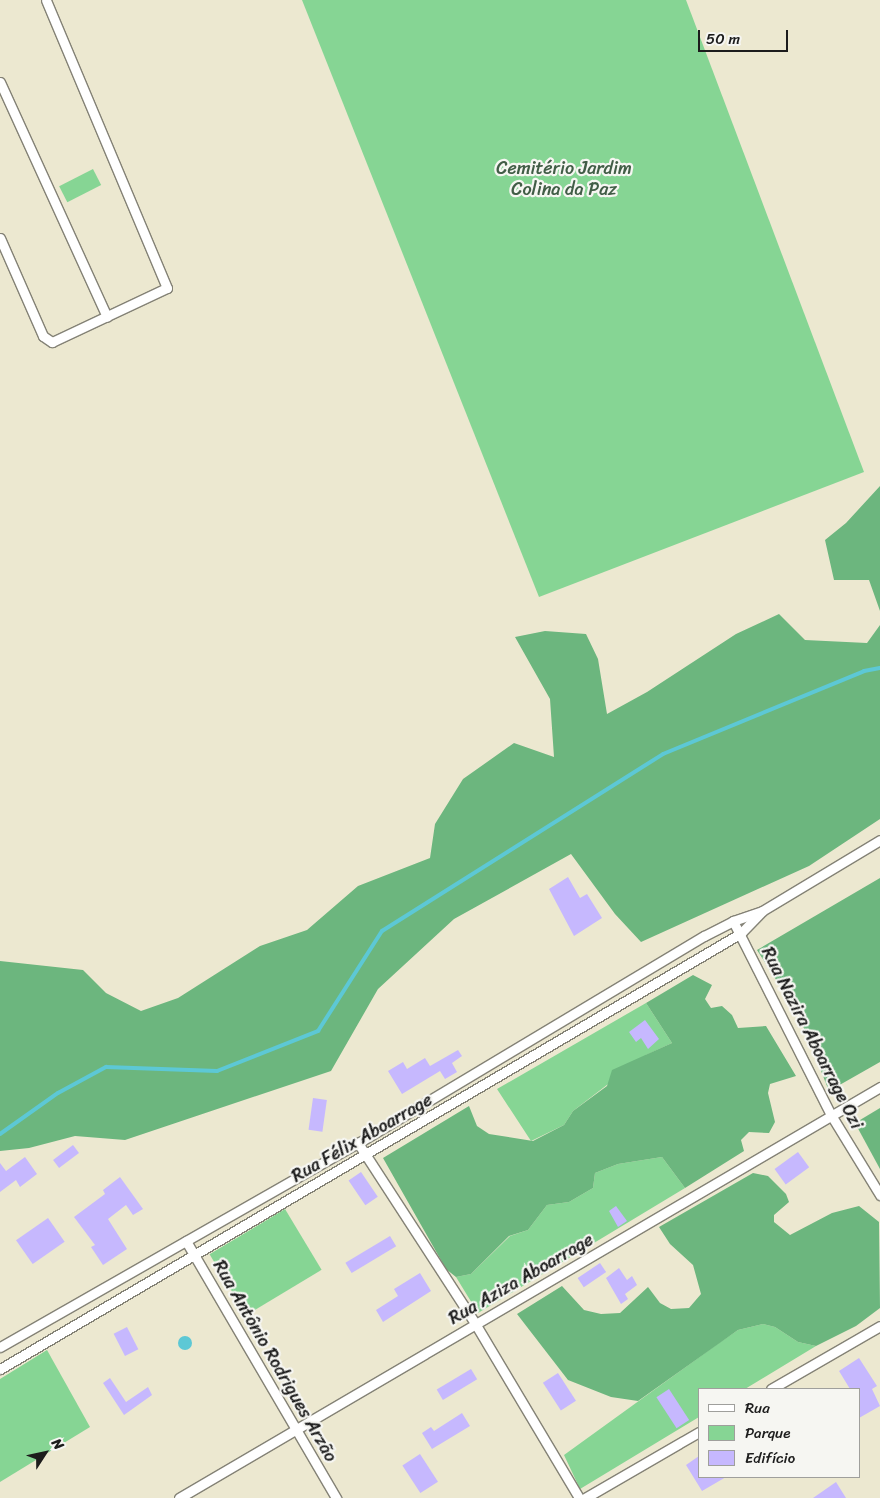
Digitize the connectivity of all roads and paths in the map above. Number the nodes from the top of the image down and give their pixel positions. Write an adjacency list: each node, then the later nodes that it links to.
1 (46, 0): 4 (street)
2 (0, 82): 4 (street)
3 (0, 238): 4 (street)
4 (107, 316)
5 (880, 840): 6 (street)
6 (762, 911): 7 (street, Rua Félix Aboarrage); 8 (street, Rua Félix Aboarrage)
7 (733, 921): 8 (street, Rua Nazira Aboarrage Ozi); 11 (street, Rua Félix Aboarrage)
8 (741, 933): 10 (street, Rua Nazira Aboarrage Ozi); 12 (street, Rua Félix Aboarrage)
9 (880, 1087): 10 (street, Rua Aziza Aboarrage)
10 (831, 1115): 13 (street, Rua Nazira Aboarrage Ozi); 16 (street, Rua Aziza Aboarrage)
11 (358, 1143): 12 (street); 14 (street, Rua Félix Aboarrage)
12 (366, 1156): 15 (street, Rua Félix Aboarrage); 16 (street)
13 (880, 1195)
14 (186, 1241): 15 (street, Rua Antônio Rodrigues Arzão); 18 (street, Rua Félix Aboarrage)
15 (192, 1253): 19 (street, Rua Félix Aboarrage); 21 (street, Rua Antônio Rodrigues Arzão)
16 (476, 1325): 21 (street, Rua Aziza Aboarrage); 25 (street)
17 (880, 1326): 20 (street)
18 (0, 1347)
19 (0, 1369)
20 (773, 1388)
21 (295, 1428): 23 (street, Rua Aziza Aboarrage); 24 (street, Rua Antônio Rodrigues Arzão)
22 (698, 1433): 26 (street)
23 (179, 1498)
24 (336, 1498)
25 (579, 1498)
26 (585, 1498)

